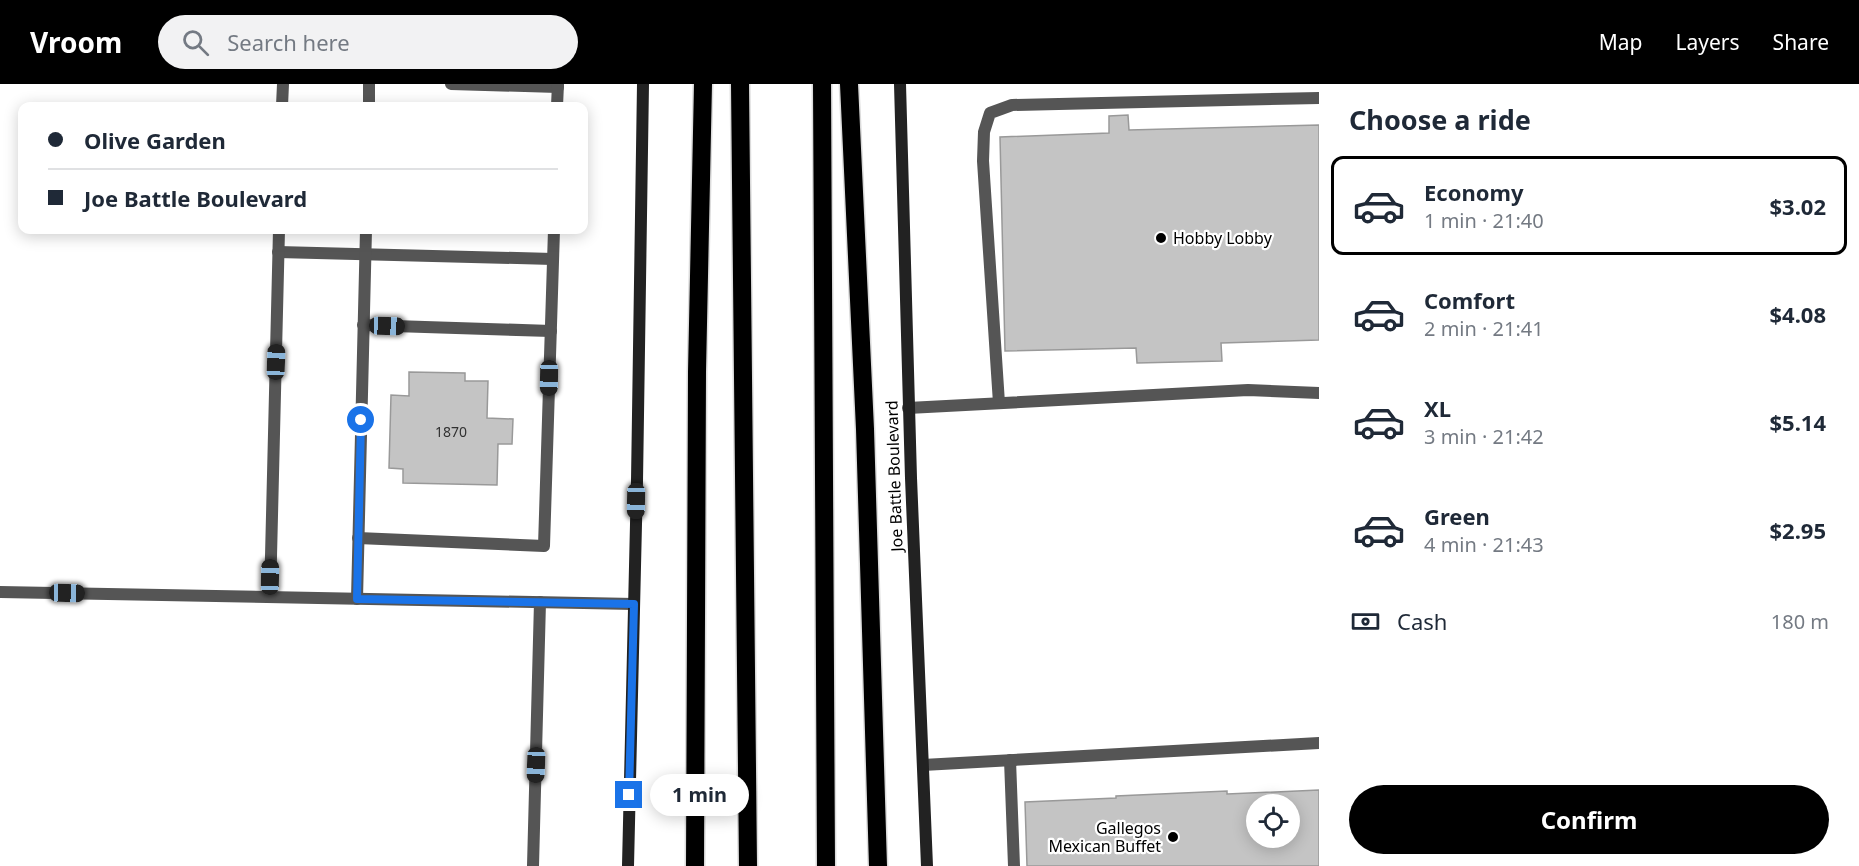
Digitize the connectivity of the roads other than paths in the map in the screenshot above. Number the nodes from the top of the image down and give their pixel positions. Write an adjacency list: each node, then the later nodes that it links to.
1 (283, 84): 12 (lane)
2 (369, 84): 13 (lane)
3 (451, 84): 10 (lane)
4 (643, 84): 31 (main road)
5 (703, 84): 37 (highway)
6 (740, 84): 38 (highway)
7 (822, 84): 39 (highway)
8 (849, 84): 40 (highway)
9 (900, 84): 25 (main road, Joe Battle Boulevard)
10 (558, 85): 14 (lane)
11 (1319, 98): 24 (lane)
12 (282, 102)
13 (369, 102)
14 (557, 102)
15 (279, 234): 18 (lane)
16 (366, 234): 19 (lane)
17 (554, 234): 20 (lane)
18 (278, 252): 19 (lane); 28 (lane)
19 (365, 254): 20 (lane); 21 (lane)
20 (553, 259): 22 (lane)
21 (363, 325): 22 (lane); 26 (lane)
22 (551, 331): 26 (lane)
23 (1319, 393): 24 (lane)
24 (999, 403): 25 (lane)
25 (908, 408): 34 (main road, Joe Battle Boulevard)
26 (358, 538): 29 (lane)
27 (0, 592): 28 (lane)
28 (270, 597): 29 (lane)
29 (357, 599): 30 (lane)
30 (540, 602): 31 (lane); 35 (lane)
31 (634, 604): 36 (main road)
32 (1319, 742): 33 (lane)
33 (1010, 760): 34 (lane); 42 (lane)
34 (923, 765): 41 (main road, Joe Battle Boulevard)
35 (533, 866)
36 (628, 866)
37 (695, 866)
38 (748, 866)
39 (826, 866)
40 (878, 866)
41 (927, 866)
42 (1014, 866)

